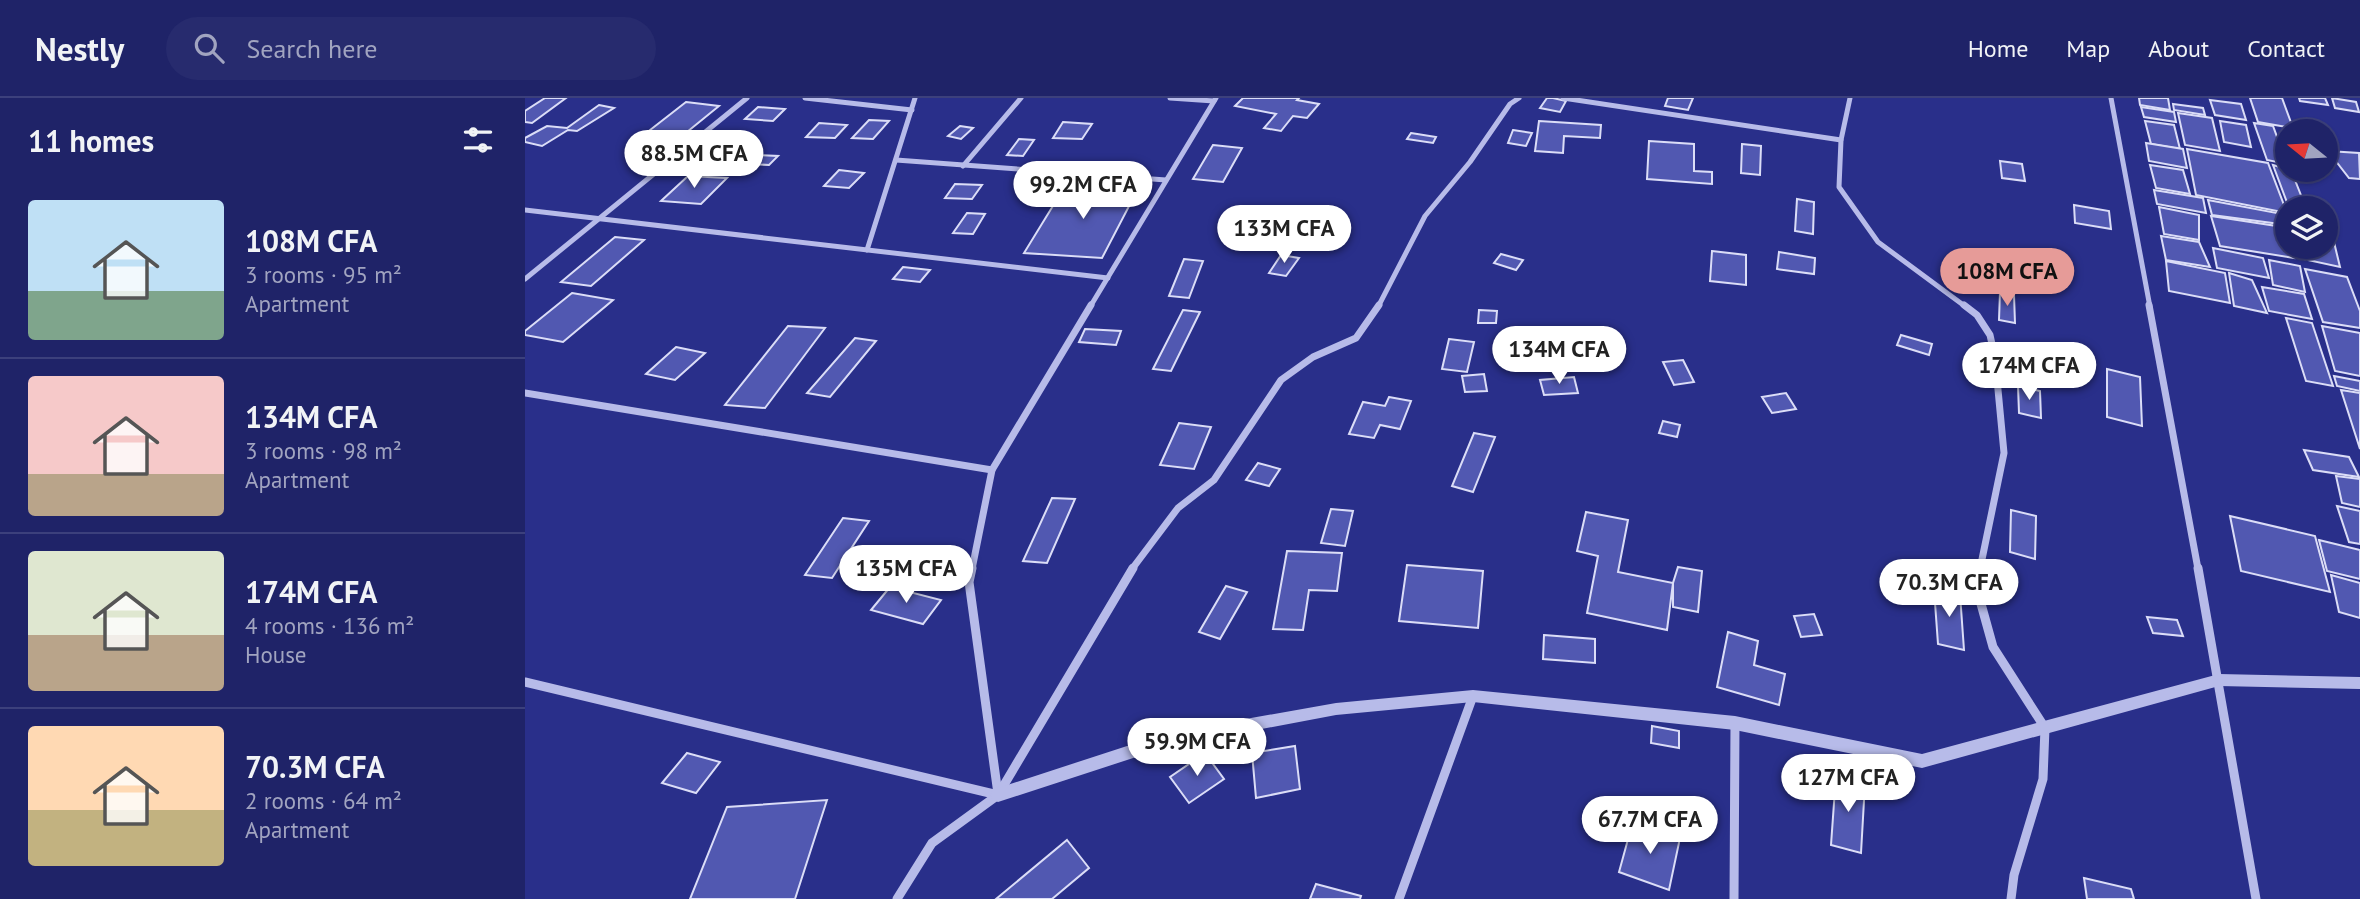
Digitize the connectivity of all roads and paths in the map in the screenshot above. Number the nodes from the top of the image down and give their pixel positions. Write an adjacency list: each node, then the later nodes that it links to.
1 (747, 98): 19 (street)
2 (804, 98): 13 (street)
3 (915, 98): 13 (street)
4 (1021, 98): 16 (street)
5 (1170, 98): 11 (street)
6 (1519, 98): 31 (street)
7 (1563, 98): 12 (street)
8 (1631, 98): 12 (street)
9 (1850, 98): 14 (street)
10 (2111, 98): 25 (street)
11 (1215, 100): 17 (street)
12 (1628, 108): 14 (street)
13 (912, 110): 15 (street)
14 (1842, 140): 30 (street)
15 (896, 160): 16 (street); 20 (street)
16 (964, 166): 17 (street)
17 (1166, 180): 21 (street)
18 (525, 210): 19 (street)
19 (599, 219): 20 (street); 22 (street)
20 (867, 250): 21 (street)
21 (1108, 278): 24 (street)
22 (525, 279)
23 (525, 393): 24 (street)
24 (992, 471): 31 (street)
25 (2219, 680): 27 (street); 30 (street); 36 (street)
26 (525, 682): 31 (street)
27 (2360, 683)
28 (1473, 696): 29 (street); 31 (street); 33 (street)
29 (1735, 723): 30 (street); 34 (street)
30 (2045, 728): 35 (street)
31 (999, 795): 32 (street)
32 (897, 899)
33 (1399, 899)
34 (1734, 899)
35 (2011, 899)
36 (2256, 899)

